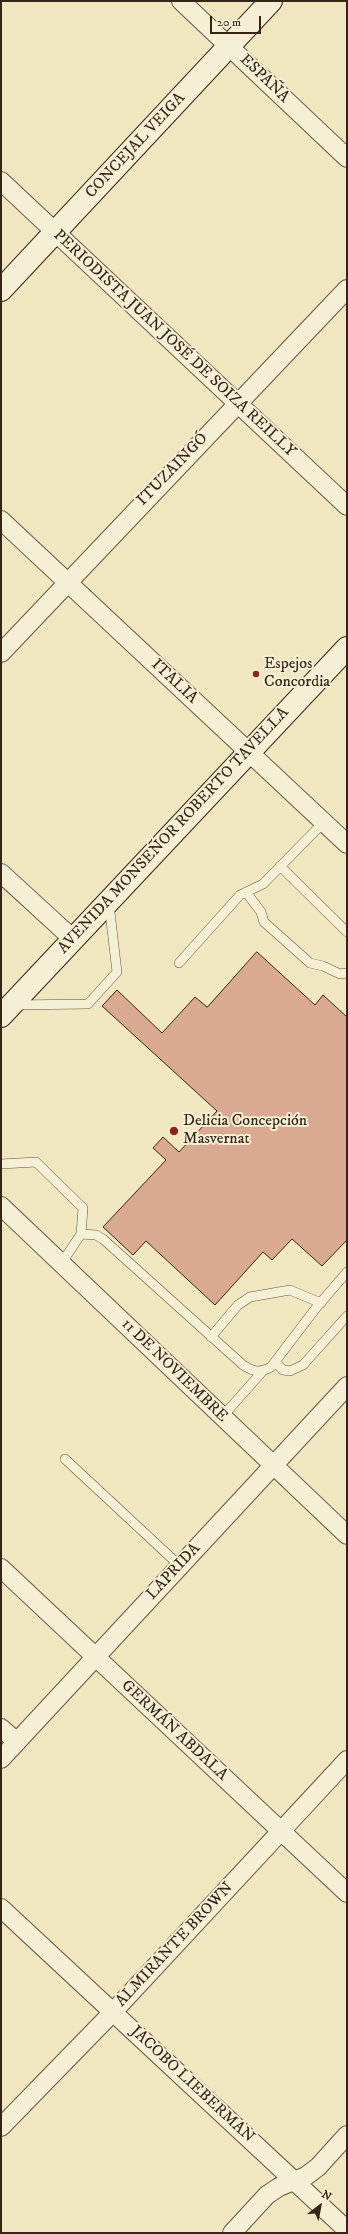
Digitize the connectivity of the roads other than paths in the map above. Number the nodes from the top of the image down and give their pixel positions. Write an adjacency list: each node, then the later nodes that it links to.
1 (181, 1): 3 (street, ESPAÑA)
2 (271, 1): 3 (main road, CONCEJAL VEIGA)
3 (229, 46): 4 (street, ESPAÑA); 6 (main road, CONCEJAL VEIGA)
4 (347, 158)
5 (1, 181): 6 (street, PERIODISTA JUAN JOSÉ DE SOIZA REILLY)
6 (56, 232): 8 (main road, CONCEJAL VEIGA); 9 (street, PERIODISTA JUAN JOSÉ DE SOIZA REILLY)
7 (347, 289): 9 (street, ITUZAINGÓ)
8 (1, 290)
9 (237, 404): 10 (street, PERIODISTA JUAN JOSÉ DE SOIZA REILLY); 12 (street, ITUZAINGÓ)
10 (347, 506)
11 (1, 520): 12 (street, ITALIA)
12 (67, 582): 14 (street, ITUZAINGÓ); 15 (street, ITALIA)
13 (347, 648): 15 (main road, AVENIDA MONSEÑOR ROBERTO TAVELLA)
14 (1, 653)
15 (248, 751): 16 (street, ITALIA); 21 (main road, AVENIDA MONSEÑOR ROBERTO TAVELLA)
16 (324, 822): 17 (street, ITALIA); 18 (lane)
17 (347, 844)
18 (280, 866): 20 (lane); 22 (lane)
19 (1, 874): 23 (street)
20 (246, 892): 24 (lane); 25 (lane)
21 (109, 901): 23 (main road, AVENIDA MONSEÑOR ROBERTO TAVELLA); 26 (lane)
22 (347, 932)
23 (73, 939): 26 (main road, AVENIDA MONSEÑOR ROBERTO TAVELLA)
24 (179, 963)
25 (347, 973)
26 (6, 1011)
27 (1, 1164): 29 (lane)
28 (1, 1206): 30 (street, 11 DE NOVIEMBRE)
29 (81, 1234): 30 (lane); 34 (lane)
30 (61, 1264): 38 (street, 11 DE NOVIEMBRE)
31 (347, 1272): 32 (lane)
32 (321, 1303): 34 (lane); 35 (lane)
33 (347, 1316): 35 (lane)
34 (211, 1337): 36 (lane)
35 (275, 1362): 36 (lane)
36 (262, 1372): 38 (lane)
37 (347, 1386): 40 (street, LAPRIDA)
38 (222, 1417): 40 (street, 11 DE NOVIEMBRE)
39 (65, 1460): 42 (lane)
40 (273, 1466): 41 (street, 11 DE NOVIEMBRE); 42 (street, LAPRIDA)
41 (347, 1535)
42 (180, 1566): 44 (street, LAPRIDA)
43 (1, 1568): 44 (street, GERMÁN ABDALA)
44 (95, 1658): 46 (street, LAPRIDA); 49 (street, GERMÁN ABDALA)
45 (1, 1728): 46 (street)
46 (17, 1742): 47 (street, LAPRIDA)
47 (1, 1759)
48 (347, 1760): 49 (street, ALMIRANTE BROWN)
49 (281, 1831): 50 (street, GERMÁN ABDALA); 52 (street, ALMIRANTE BROWN)
50 (347, 1893)
51 (1, 1908): 52 (street, JACOBO LIEBERMAN)
52 (113, 2012): 53 (street, ALMIRANTE BROWN); 55 (street, JACOBO LIEBERMAN)
53 (1, 2127)
54 (347, 2135): 55 (street)
55 (294, 2181): 56 (street, JACOBO LIEBERMAN); 57 (street)
56 (347, 2230)
57 (232, 2233)

